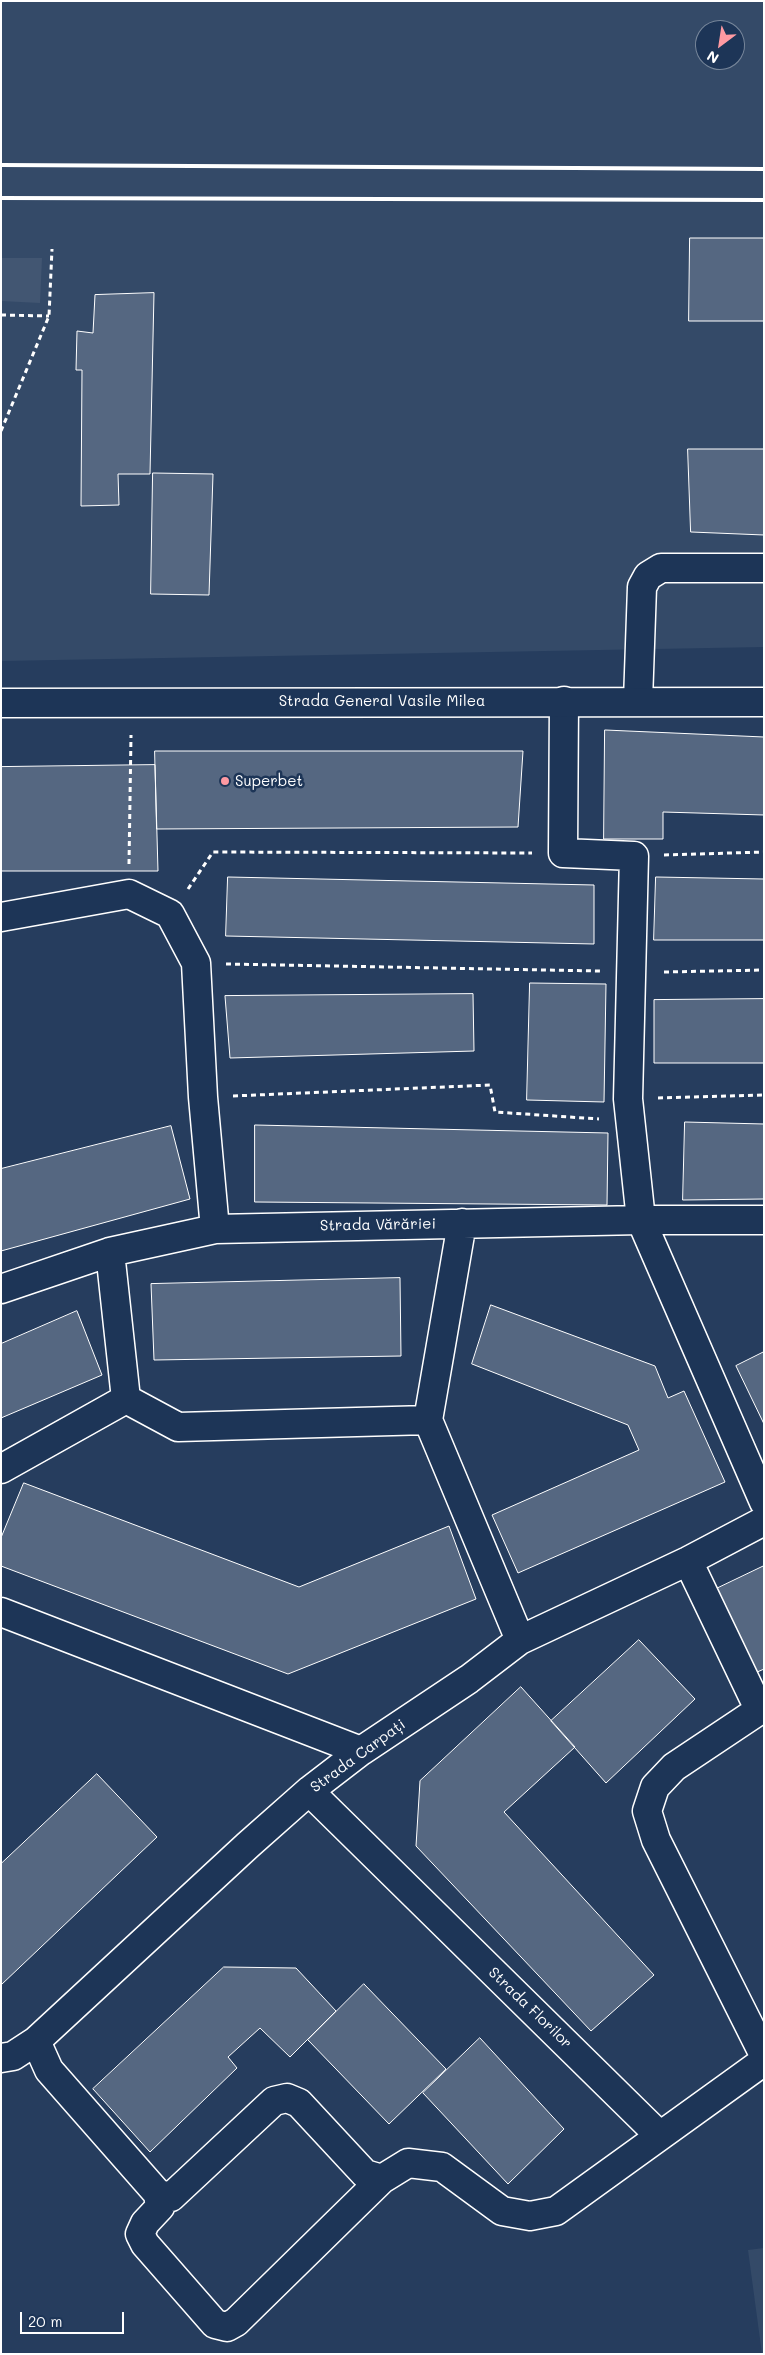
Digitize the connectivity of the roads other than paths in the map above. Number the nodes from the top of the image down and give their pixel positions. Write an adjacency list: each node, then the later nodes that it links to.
1 (764, 568): 3 (street)
2 (564, 700): 3 (street, Strada General Vasile Milea); 5 (street, Strada General Vasile Milea); 7 (street)
3 (638, 701): 4 (street, Strada General Vasile Milea)
4 (764, 702)
5 (1, 703)
6 (1, 917): 10 (street)
7 (641, 1220): 8 (street, Strada Vărăriei); 9 (street, Strada Vărăriei); 16 (street)
8 (764, 1220)
9 (462, 1223): 10 (street, Strada Vărăriei); 14 (street)
10 (215, 1229): 11 (street, Strada Vărăriei)
11 (110, 1252): 12 (street, Strada Vărăriei); 13 (street)
12 (1, 1289)
13 (126, 1399): 14 (street); 15 (street)
14 (428, 1420): 20 (street)
15 (1, 1469)
16 (764, 1502)
17 (764, 1522): 18 (street, Strada Carpați)
18 (688, 1561): 20 (street, Strada Carpați); 21 (street)
19 (1, 1612): 22 (street)
20 (520, 1640): 22 (street, Strada Carpați)
21 (761, 1708): 25 (street)
22 (361, 1752): 23 (street, Strada Carpați)
23 (309, 1791): 24 (street, Strada Carpați); 28 (street, Strada Florilor)
24 (36, 2041): 26 (street, Strada Carpați); 30 (street)
25 (764, 2055)
26 (1, 2058)
27 (764, 2060): 28 (street)
28 (660, 2136): 29 (street)
29 (382, 2179): 30 (street); 30 (street)
30 (158, 2194)

